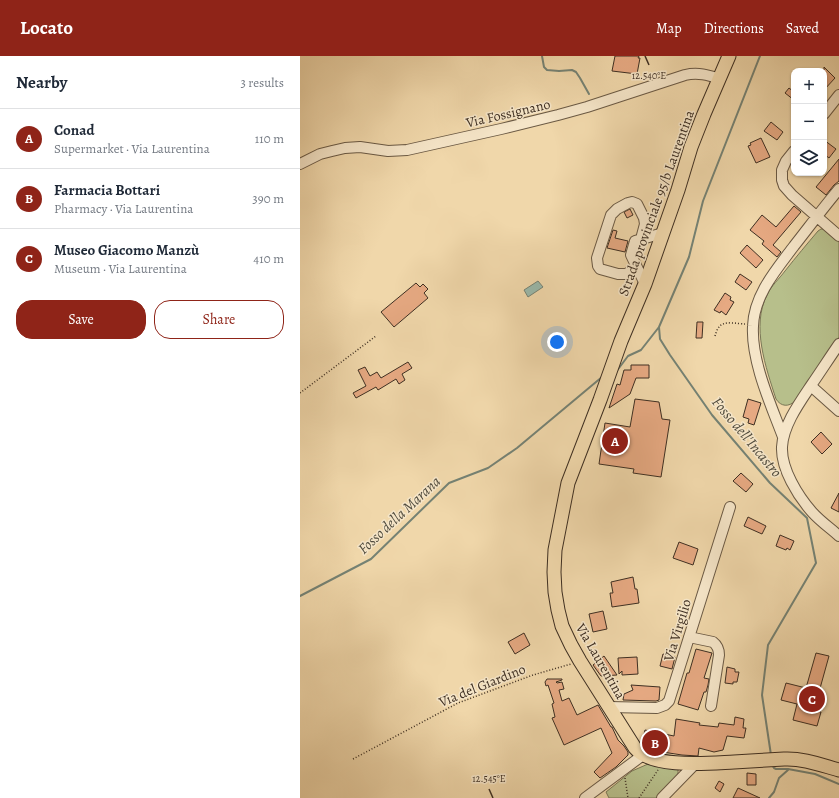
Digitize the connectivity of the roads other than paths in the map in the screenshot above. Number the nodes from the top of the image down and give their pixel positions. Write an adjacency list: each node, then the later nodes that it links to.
1 (729, 56): 2 (main road, Strada provinciale 95/b Laurentina)
2 (720, 78): 6 (street, Via Fossignano); 9 (main road, Strada provinciale 95/b Laurentina)
3 (839, 95): 4 (street)
4 (827, 110)
5 (791, 155): 8 (street)
6 (300, 164)
7 (839, 189): 8 (street)
8 (817, 216): 10 (street); 18 (street)
9 (663, 233): 11 (street); 13 (main road, Strada provinciale 95/b Laurentina)
10 (839, 236)
11 (641, 239): 12 (street); 12 (street)
12 (637, 268): 13 (street)
13 (645, 284): 15 (main road, Strada provinciale 95/b Laurentina)
14 (839, 344): 16 (street)
15 (614, 361): 23 (main road, Via Laurentina)
16 (811, 386): 17 (street); 18 (street)
17 (839, 412)
18 (784, 437): 20 (street)
19 (730, 507): 21 (street, Via Virgilio)
20 (839, 536)
21 (689, 637): 22 (street); 23 (street, Via Virgilio)
22 (711, 706)
23 (609, 707): 24 (main road, Via Laurentina)
24 (643, 755): 25 (main road); 27 (street)
25 (695, 764): 26 (main road); 28 (street)
26 (839, 770)
27 (586, 798)
28 (662, 798)

